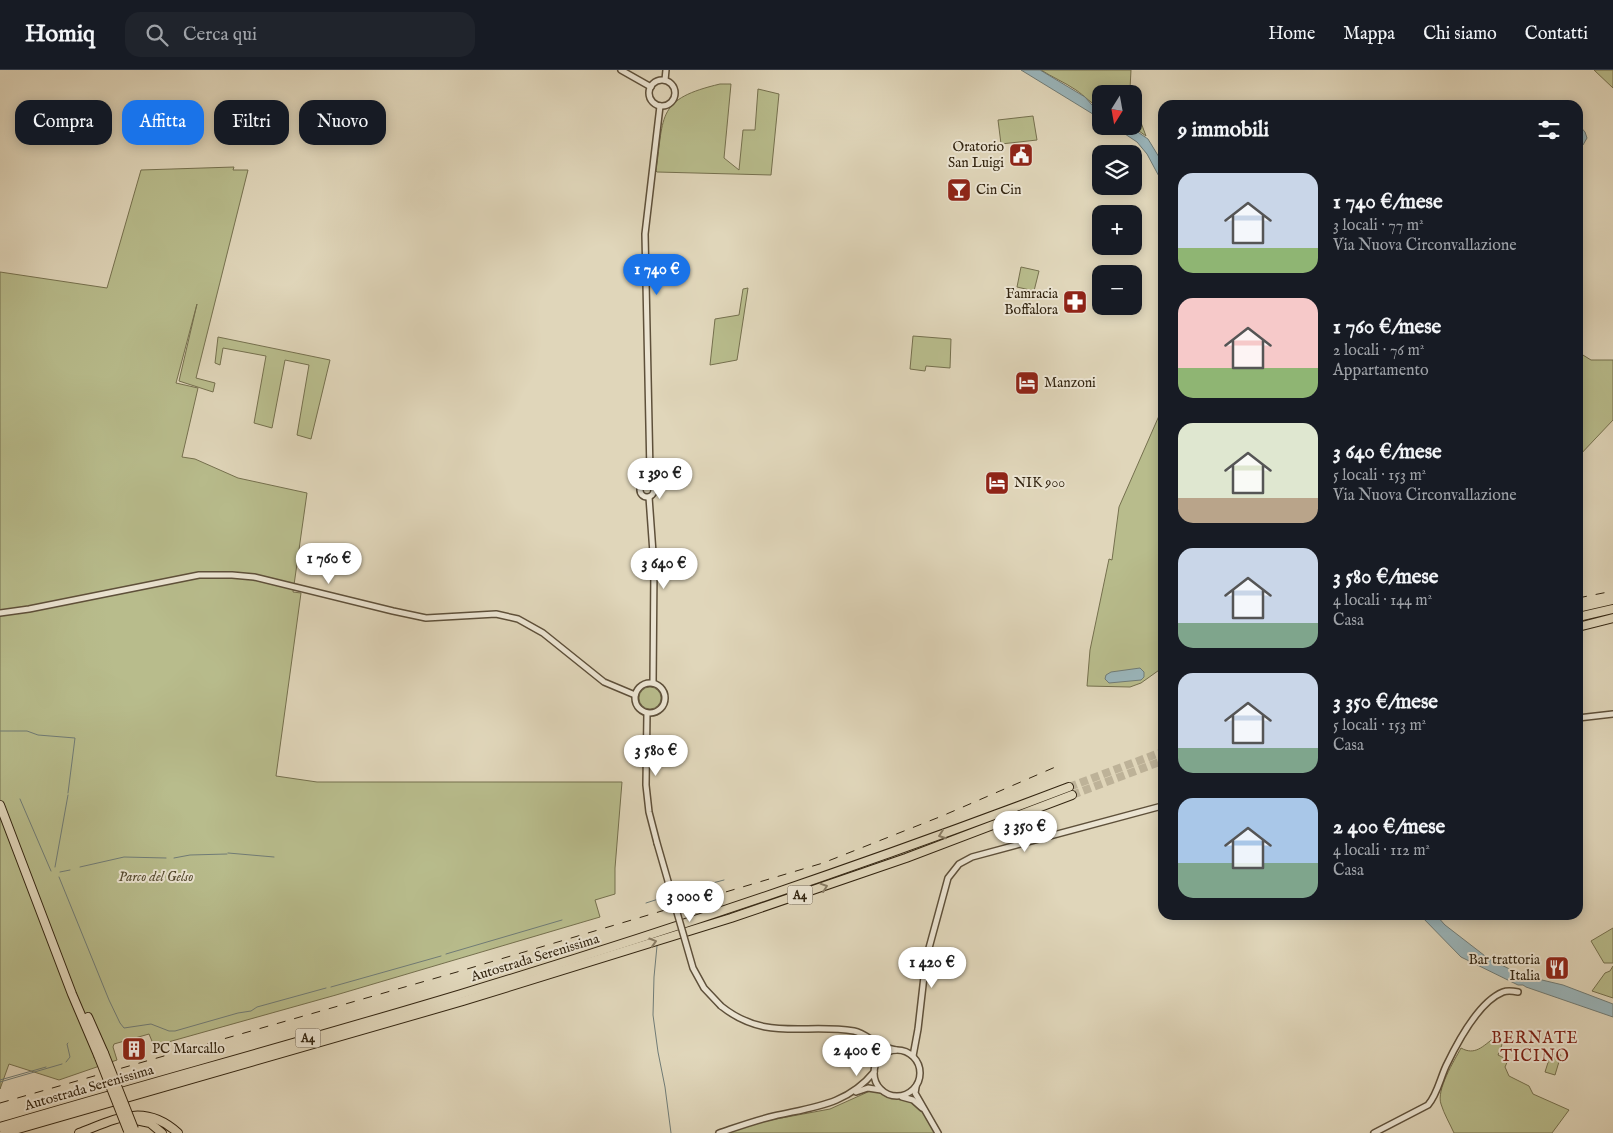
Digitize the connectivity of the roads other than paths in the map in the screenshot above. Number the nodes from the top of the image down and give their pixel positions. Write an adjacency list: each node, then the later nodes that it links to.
1 (621, 70): 4 (street)
2 (666, 70): 3 (street)
3 (665, 80): 4 (street); 5 (street)
4 (651, 87): 5 (street)
5 (660, 106): 6 (street)
6 (647, 483): 7 (street); 7 (street)
7 (649, 497): 13 (street)
8 (1613, 609): 10 (highway)
9 (0, 613): 14 (street)
10 (1583, 616)
11 (1613, 618): 12 (highway)
12 (1583, 626)
13 (653, 683): 14 (street); 15 (street)
14 (635, 695): 15 (street)
15 (647, 713): 23 (street, bridge)
16 (1613, 714): 17 (street)
17 (1583, 717)
18 (1069, 786): 36 (highway, Autostrada Serenissima / A4, one-way to 36)
19 (1072, 795): 38 (highway, Autostrada Serenissima / A4, one-way to 19)
20 (0, 805): 37 (highway, bridge)
21 (1158, 807): 24 (street)
22 (1518, 992): 44 (street)
23 (868, 1038): 25 (street); 28 (street)
24 (916, 1039): 26 (street); 27 (street)
25 (896, 1050): 26 (street); 28 (street)
26 (904, 1051): 27 (street)
27 (913, 1056): 30 (street)
28 (878, 1060): 29 (street)
29 (874, 1072): 31 (street); 32 (street)
30 (916, 1087): 33 (street); 34 (street)
31 (881, 1090): 32 (street); 33 (street)
32 (851, 1094): 42 (street)
33 (895, 1096): 34 (street)
34 (927, 1111): 43 (street)
35 (115, 1119): 39 (highway); 40 (highway); 41 (highway)
36 (0, 1127)
37 (132, 1132)
38 (4, 1133)
39 (78, 1133)
40 (162, 1133)
41 (178, 1133)
42 (719, 1133)
43 (938, 1133)
44 (1374, 1133)

